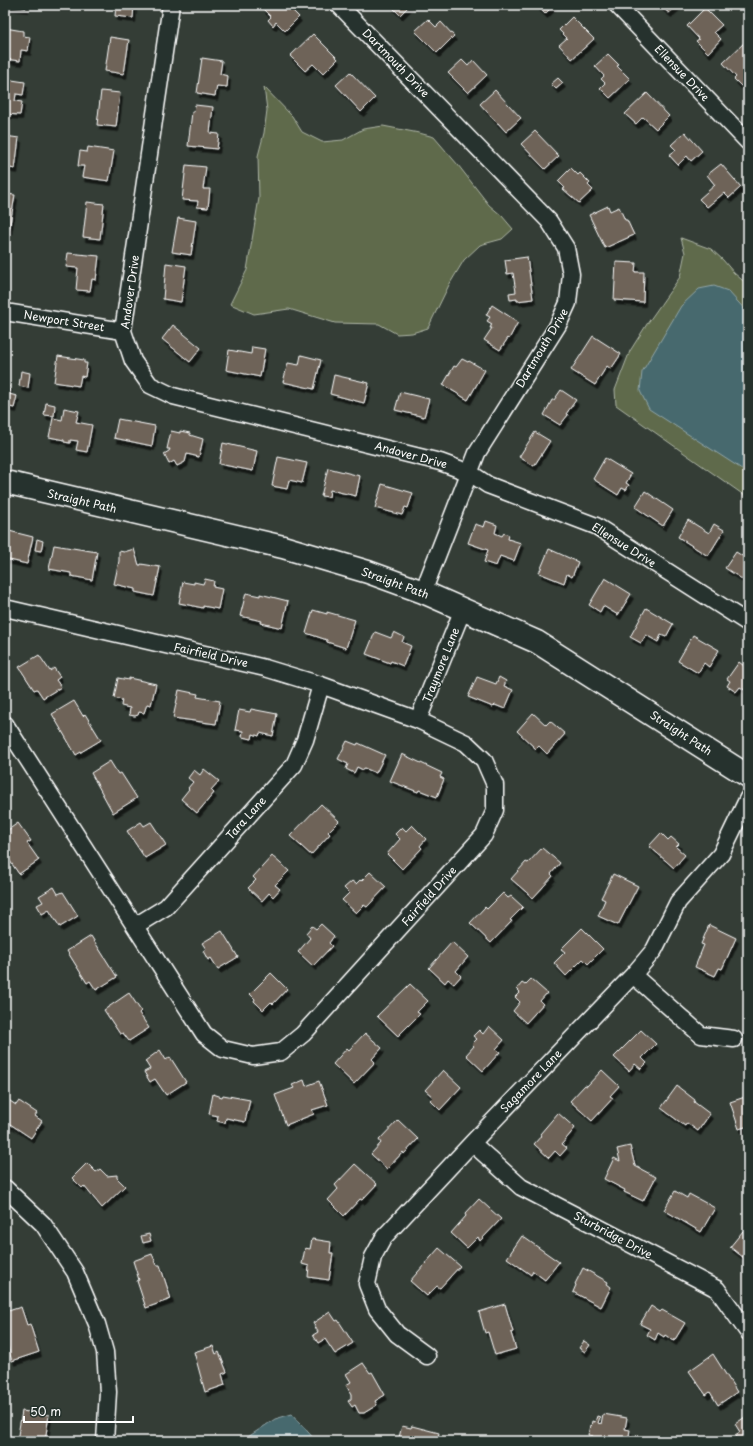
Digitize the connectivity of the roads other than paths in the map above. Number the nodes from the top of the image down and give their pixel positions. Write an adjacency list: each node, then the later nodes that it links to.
1 (171, 5): 6 (street, Andover Drive)
2 (339, 5): 7 (street, Dartmouth Drive)
3 (616, 5): 4 (street, Ellensue Drive)
4 (748, 142)
5 (5, 312): 6 (street, Newport Street)
6 (123, 331): 7 (street, Andover Drive)
7 (470, 473): 9 (street, Dartmouth Drive); 12 (street, Ellensue Drive)
8 (5, 482): 9 (main road, Straight Path)
9 (423, 592): 11 (main road, Straight Path)
10 (5, 608): 13 (street, Fairfield Drive)
11 (463, 609): 14 (street, Traymore Lane); 16 (main road, Straight Path)
12 (748, 624)
13 (321, 685): 14 (street, Fairfield Drive); 18 (street, Tara Lane)
14 (418, 720): 18 (street, Fairfield Drive)
15 (5, 724): 18 (street, Fairfield Drive)
16 (748, 776)
17 (748, 798): 19 (street, Sagamore Lane)
18 (135, 926)
19 (633, 975): 20 (street); 21 (street, Sagamore Lane)
20 (734, 1039)
21 (472, 1143): 23 (street, Sturbridge Drive); 24 (street, Sagamore Lane)
22 (5, 1188): 25 (street)
23 (748, 1332)
24 (427, 1356)
25 (105, 1441)

